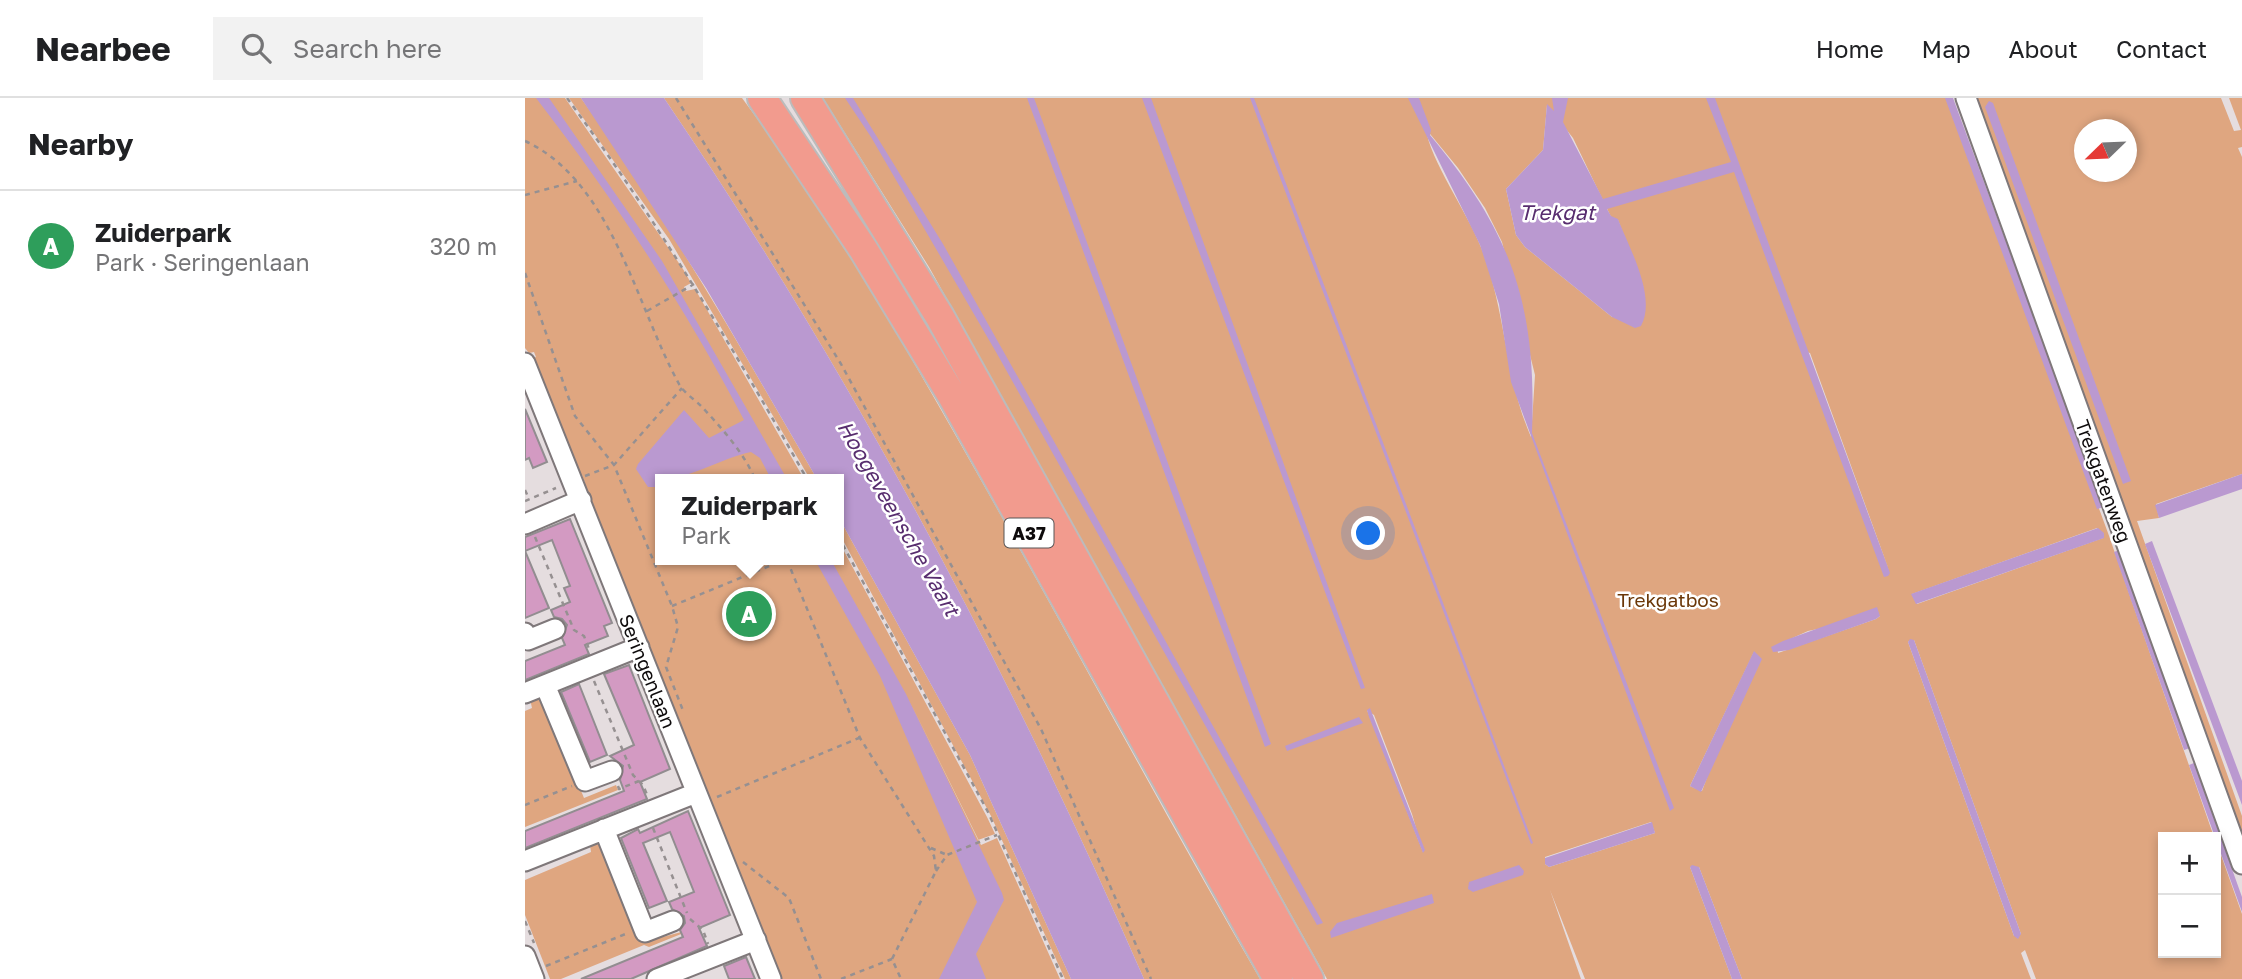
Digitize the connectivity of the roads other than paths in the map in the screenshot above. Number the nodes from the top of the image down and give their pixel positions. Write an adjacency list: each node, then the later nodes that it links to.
1 (762, 98): 23 (highway, A37)
2 (805, 98): 24 (highway, A37)
3 (1966, 98): 16 (street, Trekgatenweg)
4 (525, 363): 5 (street, Seringenlaan)
5 (581, 500): 6 (street); 9 (street, Seringenlaan)
6 (527, 523)
7 (555, 629): 8 (street)
8 (525, 633)
9 (639, 647): 10 (street); 13 (street, Seringenlaan)
10 (545, 685): 11 (street); 12 (street)
11 (525, 693)
12 (612, 771)
13 (705, 798): 14 (street); 18 (street, Seringenlaan)
14 (604, 830): 15 (street); 17 (street)
15 (525, 861)
16 (2242, 864)
17 (673, 920)
18 (756, 940): 21 (street); 22 (street, Seringenlaan)
19 (525, 956): 20 (street)
20 (539, 973)
21 (662, 978)
22 (771, 979)
23 (1278, 979)
24 (1309, 979)

